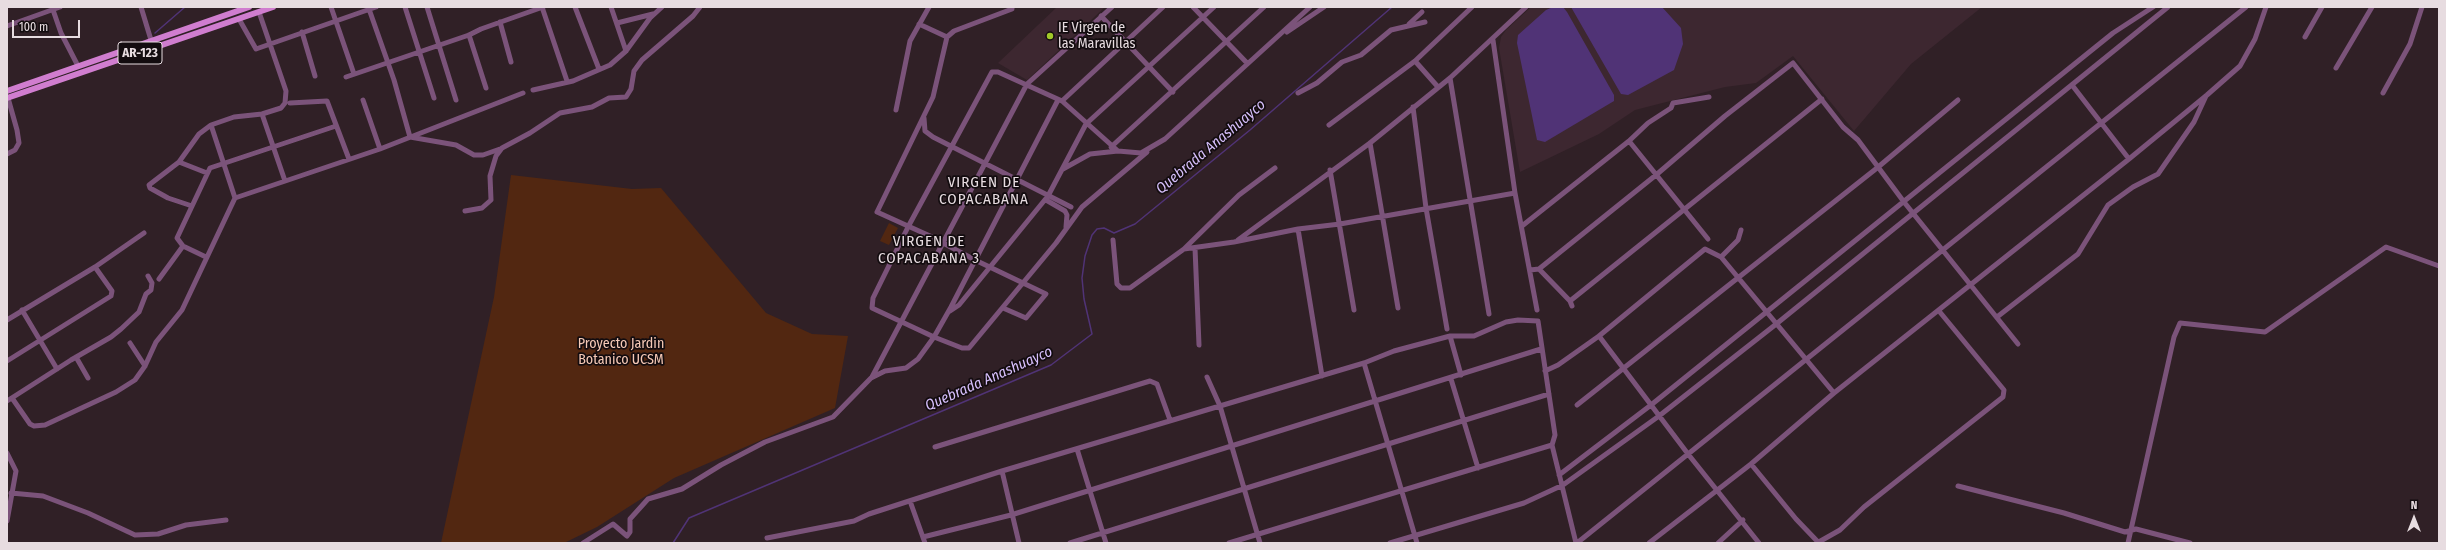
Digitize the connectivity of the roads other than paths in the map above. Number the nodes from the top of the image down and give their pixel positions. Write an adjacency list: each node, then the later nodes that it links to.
1 (60, 7): 32 (street)
2 (141, 7): 51 (street)
3 (248, 7): 51 (main road, AR-123)
4 (273, 7): 34 (main road, AR-123)
5 (331, 7): 40 (street)
6 (376, 7): 33 (street)
7 (405, 7): 58 (street)
8 (427, 7): 57 (street)
9 (543, 7): 41 (street); 72 (street)
10 (575, 7): 67 (street)
11 (611, 7): 43 (street)
12 (662, 7): 36 (street)
13 (700, 7): 108 (street)
14 (929, 7): 44 (street)
15 (1012, 7): 49 (street)
16 (1112, 7): 37 (street)
17 (1163, 7): 55 (street)
18 (1193, 7): 38 (street)
19 (1214, 7): 38 (street)
20 (1264, 7): 54 (street)
21 (1310, 7): 52 (street)
22 (1324, 7): 52 (street)
23 (1472, 7): 60 (street)
24 (1526, 7): 53 (street)
25 (2153, 7): 130 (street)
26 (2168, 7): 74 (street)
27 (2246, 7): 97 (street)
28 (2266, 7): 83 (street)
29 (2322, 7): 50 (street)
30 (2372, 7): 66 (street)
31 (2422, 7): 82 (street)
32 (52, 8): 46 (street); 64 (street)
33 (369, 9): 40 (street); 62 (street)
34 (259, 12): 39 (main road, AR-123); 56 (street)
35 (1422, 12): 45 (street)
36 (654, 13): 43 (street); 59 (street)
37 (1101, 16): 55 (street); 73 (street)
38 (1203, 17): 54 (street); 65 (street)
39 (239, 19): 56 (street); 85 (main road, AR-123)
40 (336, 21): 47 (street); 68 (street)
41 (500, 22): 48 (street); 61 (street)
42 (1425, 22): 45 (street)
43 (617, 23): 59 (street)
44 (919, 24): 49 (street); 94 (street)
45 (1408, 25): 81 (street)
46 (7, 26)
47 (302, 32): 56 (street); 69 (street)
48 (469, 35): 57 (street); 76 (street)
49 (947, 37): 95 (street)
50 (2305, 37)
51 (151, 40): 64 (main road, AR-123)
52 (1274, 40): 63 (street)
53 (1492, 40): 71 (street); 126 (street)
54 (1228, 41): 63 (street); 79 (street)
55 (1125, 42): 65 (street); 90 (street)
56 (270, 44): 96 (street)
57 (438, 45): 58 (street); 89 (street)
58 (420, 51): 62 (street); 86 (street)
59 (626, 51): 67 (street)
60 (1415, 61): 75 (street); 100 (street)
61 (511, 62)
62 (387, 63): 68 (street); 102 (street)
63 (1247, 63): 111 (street)
64 (78, 66): 78 (main road, AR-123)
65 (1149, 68): 79 (street); 98 (street)
66 (2336, 68)
67 (599, 69): 72 (street)
68 (354, 74): 70 (street)
69 (315, 76)
70 (346, 77)
71 (1450, 78): 75 (street); 129 (street)
72 (567, 81): 77 (street)
73 (1027, 84): 90 (street); 106 (street); 117 (street)
74 (2072, 85): 97 (street); 136 (street)
75 (1438, 87): 93 (street)
76 (486, 88)
77 (533, 90)
78 (7, 91)
79 (1173, 92): 107 (street)
80 (523, 93): 102 (street)
81 (1298, 93)
82 (2383, 93)
83 (2207, 95): 114 (street); 177 (street)
84 (1710, 97): 103 (street)
85 (7, 98): 112 (street)
86 (434, 98)
87 (1822, 98): 119 (street); 123 (street); 134 (street)
88 (363, 100): 109 (street)
89 (456, 100)
90 (1060, 100): 98 (street); 124 (street)
91 (1958, 100): 119 (street)
92 (290, 103): 101 (street)
93 (1413, 107): 104 (street); 133 (street)
94 (896, 110)
95 (925, 113): 106 (street); 140 (street)
96 (262, 114): 99 (street); 105 (street)
97 (2101, 122): 114 (street); 152 (street)
98 (1086, 124): 107 (street); 120 (street)
99 (211, 125): 115 (street); 116 (street)
100 (1329, 125)
101 (336, 126): 105 (street); 113 (street)
102 (410, 137): 108 (street); 109 (street)
103 (1629, 141): 123 (street); 139 (street)
104 (1370, 143): 121 (street); 137 (street)
105 (274, 146): 116 (street); 125 (street)
106 (952, 147): 117 (street); 140 (street)
107 (1111, 147): 110 (street)
108 (502, 148): 135 (street)
109 (380, 149): 113 (street)
110 (1118, 152): 111 (street); 120 (street)
111 (1147, 152): 141 (street)
112 (7, 154)
113 (350, 159): 125 (street)
114 (2129, 159): 165 (street)
115 (179, 162): 122 (street); 131 (street)
116 (223, 162): 122 (street); 127 (street)
117 (985, 164): 124 (street); 148 (street)
118 (1275, 168): 151 (street)
119 (1877, 168): 130 (street); 162 (street)
120 (1062, 170): 128 (street)
121 (1330, 170): 138 (street); 147 (street)
122 (207, 173): 131 (street)
123 (1656, 175): 134 (street); 159 (street)
124 (1016, 180): 128 (street); 155 (street)
125 (285, 182): 127 (street)
126 (1515, 193): 129 (street); 139 (street)
127 (235, 198): 153 (street)
128 (1047, 198): 132 (street); 141 (street); 158 (street)
129 (1470, 200): 133 (street); 176 (street)
130 (1904, 202): 136 (street); 175 (street)
131 (192, 206): 149 (street)
132 (1071, 207)
133 (1426, 208): 137 (street); 181 (street)
134 (1684, 209): 145 (street); 166 (street)
135 (465, 211)
136 (1914, 214): 152 (street); 180 (street)
137 (1382, 217): 138 (street); 169 (street)
138 (1340, 224): 142 (street); 171 (street)
139 (1522, 226): 160 (street)
140 (908, 227): 148 (street); 179 (street)
141 (1066, 228): 164 (street)
142 (1298, 229): 147 (street); 199 (street)
143 (1741, 230): 154 (street)
144 (144, 233): 157 (street)
145 (1708, 239)
146 (1113, 240): 151 (street)
147 (1234, 242): 150 (street)
148 (943, 243): 155 (street); 179 (street)
149 (183, 246): 153 (street); 163 (street)
150 (1195, 248): 151 (street); 188 (street)
151 (1184, 249)
152 (1941, 249): 165 (street); 191 (street)
153 (206, 256): 194 (street)
154 (1721, 257): 162 (street); 183 (street)
155 (975, 260): 158 (street); 173 (street)
156 (2439, 266): 238 (street)
157 (95, 267): 170 (street); 185 (street)
158 (991, 268): 164 (street); 173 (street)
159 (1539, 269): 160 (street); 166 (street)
160 (1530, 270): 172 (street)
161 (148, 276): 190 (street)
162 (1739, 278): 175 (street); 196 (street)
163 (159, 279)
164 (1023, 284): 168 (street); 168 (street)
165 (1971, 285): 174 (street); 177 (street)
166 (1570, 301): 167 (street)
167 (1572, 306)
168 (1003, 308): 184 (street)
169 (1398, 308)
170 (22, 310): 178 (street); 185 (street)
171 (1354, 310)
172 (1536, 310)
173 (949, 311): 184 (street)
174 (1939, 311): 204 (street); 244 (street)
175 (1766, 312): 180 (street); 210 (street)
176 (1490, 314)
177 (1997, 317): 187 (street)
178 (7, 320)
179 (901, 323): 184 (street); 202 (street)
180 (1775, 325): 191 (street); 212 (street)
181 (1447, 329)
182 (1450, 336): 189 (street); 193 (street); 198 (street)
183 (1599, 336): 196 (street); 197 (street)
184 (934, 337): 202 (street)
185 (39, 341): 192 (street); 195 (street)
186 (130, 342): 194 (street)
187 (2018, 344)
188 (1199, 345)
189 (1542, 349): 197 (street); 198 (street)
190 (76, 357): 195 (street); 201 (street)
191 (1804, 360): 204 (street); 221 (street)
192 (7, 361)
193 (1364, 363): 199 (street); 208 (street)
194 (145, 366): 206 (street)
195 (58, 369): 206 (street)
196 (1625, 369): 209 (street); 210 (street)
197 (1545, 371): 205 (street)
198 (1461, 375): 203 (street)
199 (1322, 376): 211 (street)
200 (1207, 377): 211 (street)
201 (88, 378)
202 (871, 378): 245 (street)
203 (1451, 379): 208 (street); 214 (street)
204 (1834, 393): 222 (street)
205 (1549, 394): 214 (street); 216 (street)
206 (12, 398): 207 (street)
207 (7, 401)
208 (1376, 401): 215 (street); 217 (street)
209 (1577, 405)
210 (1651, 405): 212 (street); 225 (street)
211 (1220, 406): 213 (street); 217 (street)
212 (1659, 416): 221 (street); 226 (street)
213 (1170, 420): 218 (street); 219 (street)
214 (1464, 422): 215 (street); 223 (street)
215 (1388, 444): 228 (street); 229 (street)
216 (1552, 445): 223 (street); 225 (street)
217 (1231, 446): 228 (street); 231 (street)
218 (935, 447)
219 (1077, 449): 224 (street); 231 (street)
220 (7, 453): 232 (street)
221 (1688, 454): 230 (street); 254 (street)
222 (1751, 464): 230 (street); 244 (street)
223 (1478, 468): 229 (street)
224 (1002, 471): 233 (street); 234 (street)
225 (1559, 475): 226 (street)
226 (1563, 485): 241 (street); 254 (street)
227 (1958, 486): 238 (street)
228 (1244, 489): 239 (street); 240 (street)
229 (1400, 489): 240 (street); 241 (street)
230 (1718, 489): 236 (street); 255 (street)
231 (1089, 490): 234 (street); 239 (street)
232 (12, 493): 235 (street); 237 (street)
233 (910, 500): 242 (street); 243 (street)
234 (1011, 515): 242 (street); 247 (street)
235 (226, 520)
236 (1743, 520): 256 (street); 257 (street)
237 (7, 521)
238 (2131, 531): 258 (street); 259 (street)
239 (1102, 532): 248 (street); 249 (street)
240 (1258, 534): 250 (street); 251 (street)
241 (1414, 536): 252 (street); 253 (street)
242 (923, 537): 246 (street)
243 (767, 538)
244 (1818, 542)
245 (583, 543)
246 (925, 543)
247 (1019, 543)
248 (1070, 543)
249 (1106, 543)
250 (1229, 543)
251 (1260, 543)
252 (1390, 543)
253 (1417, 543)
254 (1576, 543)
255 (1649, 543)
256 (1718, 543)
257 (1759, 543)
258 (2128, 543)
259 (2190, 543)

